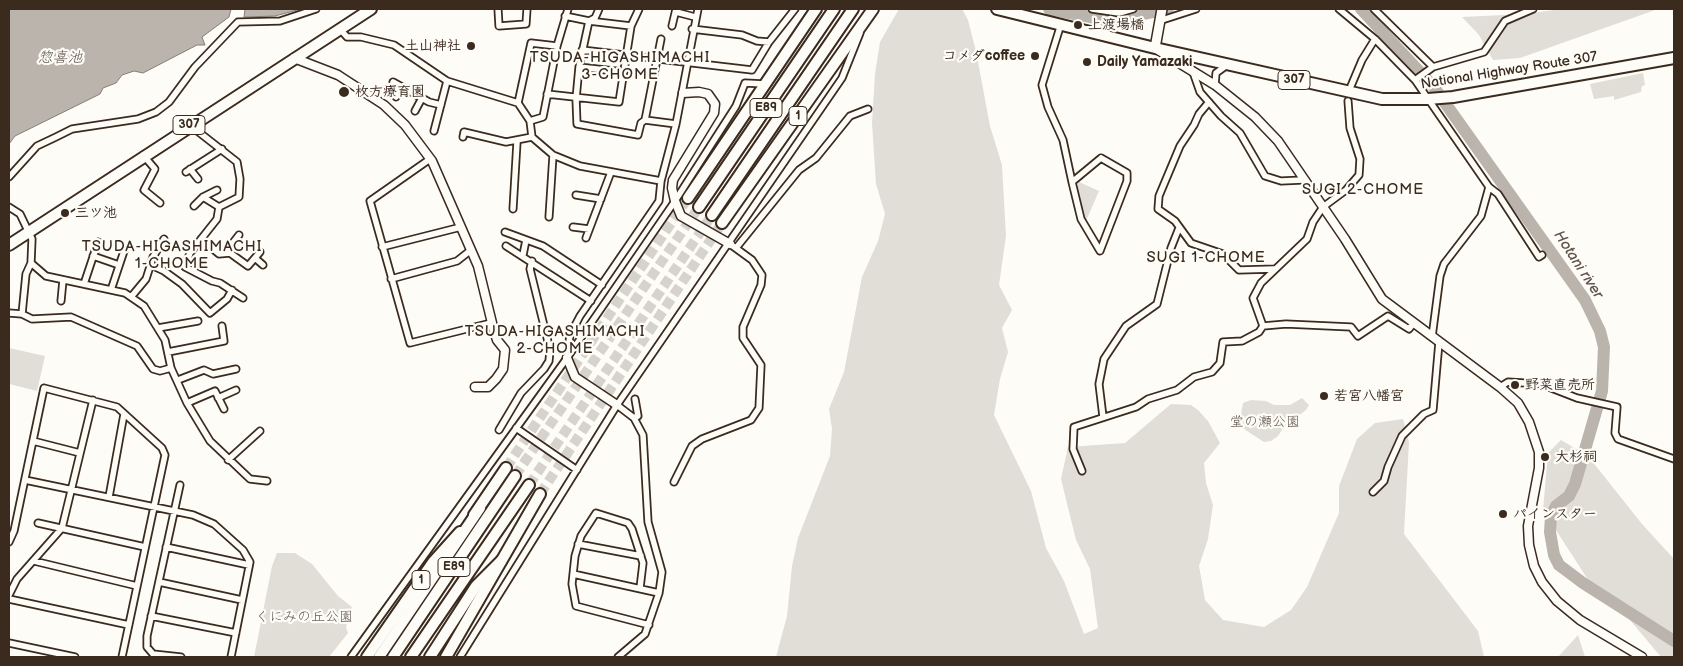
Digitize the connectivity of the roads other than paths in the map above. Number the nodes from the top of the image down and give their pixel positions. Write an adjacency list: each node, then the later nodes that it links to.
1 (316, 9): 81 (street)
2 (371, 9): 31 (highway, 307)
3 (498, 9): 4 (street)
4 (527, 9)
5 (568, 9): 23 (street)
6 (599, 9): 26 (street)
7 (638, 9): 29 (street)
8 (698, 9): 24 (street)
9 (795, 9): 35 (street)
10 (816, 9): 52 (highway)
11 (834, 9): 97 (highway, E89)
12 (853, 9): 100 (highway, E89)
13 (873, 9): 28 (highway, 1)
14 (997, 9): 27 (highway, National Highway Route 307 / 307)
15 (1092, 9): 16 (street)
16 (1133, 9)
17 (1162, 9): 25 (main road)
18 (1196, 9): 25 (street)
19 (1339, 9): 34 (street)
20 (1374, 9): 46 (street)
21 (1533, 9): 46 (street)
22 (676, 10): 24 (street); 30 (street)
23 (565, 16): 26 (street); 36 (street)
24 (696, 17): 32 (street)
25 (1159, 20): 37 (main road)
26 (589, 22): 29 (street); 38 (street)
27 (1061, 24): 37 (highway, National Highway Route 307 / 307); 85 (street)
28 (862, 25): 102 (highway, 1); 117 (street)
29 (631, 26): 39 (street)
30 (672, 26)
31 (340, 29): 40 (highway, 307); 50 (street)
32 (692, 29): 35 (street); 43 (street)
33 (661, 39): 42 (street)
34 (1375, 39): 49 (street); 54 (street)
35 (769, 42): 43 (street)
36 (557, 46): 57 (street); 64 (street)
37 (1155, 48): 44 (highway, National Highway Route 307 / 307); 48 (street)
38 (582, 50): 39 (street); 45 (street)
39 (626, 56): 42 (street); 47 (street)
40 (294, 58): 71 (highway, 307); 79 (street)
41 (1674, 58): 61 (highway, National Highway Route 307 / 307)
42 (656, 59): 43 (street); 68 (street)
43 (686, 64): 56 (street)
44 (1228, 64): 53 (street); 61 (highway, National Highway Route 307 / 307)
45 (579, 67): 47 (street); 60 (street)
46 (1433, 67): 49 (street)
47 (624, 72): 60 (street)
48 (1193, 72): 53 (street); 63 (street)
49 (1415, 80): 61 (street)
50 (447, 81): 64 (street); 65 (street)
51 (393, 82): 55 (street)
52 (765, 84): 90 (highway); 92 (street)
53 (1215, 85): 83 (street)
54 (1351, 86)
55 (402, 87): 58 (street); 59 (street)
56 (683, 93): 70 (street); 92 (street)
57 (547, 94): 60 (street); 69 (street)
58 (396, 97)
59 (422, 98): 65 (street); 67 (street)
60 (576, 99): 68 (street)
61 (1431, 99): 86 (street)
62 (1348, 100): 98 (street)
63 (1209, 102): 83 (street); 105 (street)
64 (518, 103): 69 (street)
65 (441, 105): 72 (street)
66 (868, 108): 117 (street)
67 (415, 111)
68 (645, 120): 70 (street)
69 (530, 121): 74 (street)
70 (676, 124): 84 (street)
71 (189, 125): 76 (street); 77 (highway, 307)
72 (434, 131)
73 (463, 137): 75 (street)
74 (532, 137): 75 (street); 78 (street)
75 (517, 142): 99 (street)
76 (222, 150): 82 (street); 96 (street)
77 (143, 155): 93 (street); 107 (highway, 307)
78 (553, 155): 80 (street); 101 (street)
79 (430, 159): 103 (street); 118 (street)
80 (611, 172): 84 (street); 91 (street)
81 (9, 177)
82 (198, 179)
83 (1303, 180): 98 (street)
84 (661, 181): 136 (street)
85 (1072, 182): 85 (street)
86 (1489, 187): 124 (street); 151 (street)
87 (217, 190): 89 (street)
88 (576, 195): 91 (street)
89 (202, 197): 94 (street); 96 (street)
90 (688, 198)
91 (601, 199): 106 (street)
92 (675, 202): 117 (street); 153 (street)
93 (160, 204)
94 (194, 206)
95 (9, 207): 107 (street)
96 (219, 207): 112 (street)
97 (699, 207)
98 (1323, 207): 132 (street); 147 (street)
99 (513, 209)
100 (712, 215)
101 (549, 217)
102 (722, 223)
103 (461, 227): 118 (street); 120 (street)
104 (573, 227): 106 (street)
105 (1179, 228): 132 (street); 167 (street)
106 (589, 229): 110 (street)
107 (28, 232): 115 (highway, 307); 128 (street)
108 (505, 232): 113 (street)
109 (239, 235): 122 (street)
110 (586, 238)
111 (164, 239): 130 (street)
112 (201, 239): 122 (street); 138 (street)
113 (526, 240): 123 (street); 136 (street)
114 (98, 242): 125 (street)
115 (9, 244)
116 (506, 246): 123 (street)
117 (733, 246): 164 (street); 182 (street)
118 (382, 247): 133 (street)
119 (125, 248): 129 (street)
120 (471, 250): 133 (street); 146 (street)
121 (260, 252): 126 (street)
122 (225, 253): 126 (street)
123 (523, 255): 127 (street)
124 (1542, 255)
125 (93, 256): 129 (street); 135 (street)
126 (255, 258): 131 (street)
127 (532, 261): 141 (street); 170 (street)
128 (31, 263): 134 (street); 144 (street)
129 (119, 265): 137 (street)
130 (151, 265): 138 (street); 139 (street)
131 (263, 265)
132 (1274, 269): 149 (street)
133 (391, 279): 146 (street)
134 (64, 280): 135 (street); 142 (street)
135 (84, 284): 137 (street)
136 (602, 285): 141 (street)
137 (111, 290): 139 (street)
138 (232, 290): 140 (street)
139 (131, 297): 150 (street)
140 (243, 298)
141 (591, 300): 153 (street)
142 (61, 301)
143 (9, 313): 144 (street)
144 (22, 314): 154 (street)
145 (198, 321): 150 (street)
146 (491, 323): 157 (street)
147 (1413, 324): 149 (street); 151 (street)
148 (222, 326): 152 (street)
149 (1263, 326): 167 (street)
150 (158, 328): 152 (street)
151 (1436, 340): 158 (street); 186 (street)
152 (168, 352): 154 (street)
153 (567, 358): 164 (street); 169 (street)
154 (171, 368): 156 (street)
155 (236, 369): 156 (street)
156 (178, 380): 163 (street)
157 (475, 387)
158 (1500, 387): 174 (street); 228 (street)
159 (236, 390): 160 (street)
160 (218, 398): 163 (street); 165 (street)
161 (635, 399): 168 (street)
162 (92, 400): 166 (street); 172 (street); 173 (street)
163 (187, 403): 175 (street)
164 (617, 405): 168 (street); 177 (street)
165 (224, 409)
166 (124, 414): 188 (street); 189 (street)
167 (1103, 417): 178 (street)
168 (634, 418): 206 (street)
169 (516, 428): 177 (street); 219 (street)
170 (499, 430)
171 (260, 431): 175 (street)
172 (33, 441): 173 (street); 180 (street)
173 (80, 453): 185 (street)
174 (1674, 459)
175 (228, 460): 181 (street)
176 (506, 468): 190 (highway, 1)
177 (577, 470): 226 (street)
178 (1082, 471)
179 (516, 476): 222 (highway, E89)
180 (25, 480): 185 (street); 194 (street)
181 (267, 481)
182 (674, 482)
183 (180, 485): 191 (street)
184 (529, 485): 223 (highway, E89)
185 (71, 490): 188 (street); 193 (street)
186 (1373, 492)
187 (540, 494): 200 (highway)
188 (109, 497): 189 (street)
189 (154, 507): 191 (street); 196 (street)
190 (480, 508): 220 (highway, 1); 221 (highway)
191 (174, 511): 197 (street); 201 (street)
192 (38, 523): 193 (street)
193 (62, 528): 196 (street); 199 (street)
194 (9, 542)
195 (578, 544): 198 (street); 198 (street); 202 (street)
196 (145, 547): 204 (street)
197 (166, 547): 201 (street); 203 (street)
198 (641, 556): 205 (street)
199 (34, 561): 204 (street); 207 (street)
200 (501, 561): 224 (highway); 225 (highway)
201 (249, 565): 209 (street)
202 (573, 574): 205 (street); 212 (street)
203 (159, 582): 209 (street); 210 (street)
204 (137, 586): 211 (street)
205 (640, 588): 206 (street)
206 (659, 593): 212 (street)
207 (9, 595)
208 (9, 599): 211 (street)
209 (242, 600): 213 (street)
210 (152, 616): 213 (street); 217 (street)
211 (129, 625): 216 (street)
212 (649, 625): 227 (street)
213 (236, 633): 218 (street)
214 (9, 643): 215 (street)
215 (75, 657)
216 (122, 657)
217 (181, 657)
218 (231, 657)
219 (351, 657)
220 (367, 657)
221 (379, 657)
222 (394, 657)
223 (411, 657)
224 (430, 657)
225 (446, 657)
226 (460, 657)
227 (618, 657)
228 (1642, 657)

